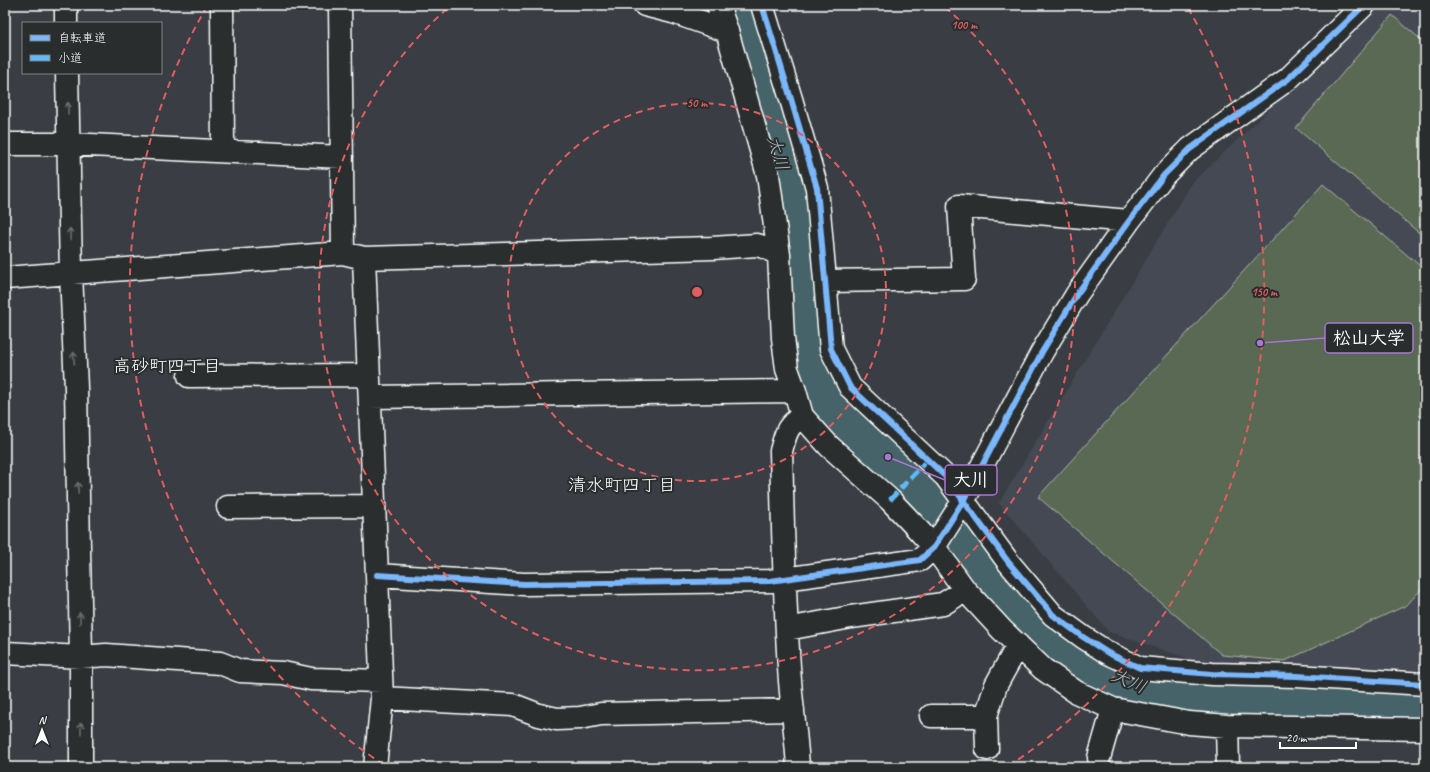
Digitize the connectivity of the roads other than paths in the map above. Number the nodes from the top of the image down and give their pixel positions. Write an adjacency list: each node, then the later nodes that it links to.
1 (66, 5): 8 (street)
2 (222, 5): 13 (street)
3 (340, 5): 14 (street)
4 (645, 5): 9 (street)
5 (718, 5): 9 (street)
6 (762, 5): 20 (street)
7 (1364, 5): 15 (street)
8 (66, 22)
9 (728, 31): 16 (street)
10 (67, 74): 12 (street, one-way to 10)
11 (5, 144): 12 (street)
12 (69, 144): 13 (street); 18 (street, one-way to 12)
13 (223, 151): 14 (street)
14 (342, 157): 17 (street)
15 (1129, 221): 20 (street); 26 (street)
16 (779, 255): 17 (street); 23 (street)
17 (354, 256): 18 (street); 21 (street)
18 (71, 273): 19 (street); 36 (street, one-way to 18)
19 (5, 278)
20 (825, 281): 26 (street)
21 (369, 375): 22 (street); 24 (street)
22 (190, 376)
23 (795, 391): 24 (street); 25 (street)
24 (370, 397): 27 (street)
25 (802, 416): 29 (street); 31 (street)
26 (962, 503): 29 (street); 37 (street)
27 (374, 506): 28 (street); 30 (street)
28 (228, 508)
29 (937, 541): 31 (street); 32 (street)
30 (377, 575): 31 (street); 38 (street)
31 (784, 578): 33 (street)
32 (965, 590): 33 (street); 34 (street)
33 (787, 629): 40 (street)
34 (1018, 645): 39 (street); 42 (street)
35 (5, 653): 36 (street)
36 (81, 657): 38 (street); 47 (street, one-way to 36)
37 (1425, 684)
38 (381, 690): 40 (street); 48 (street)
39 (1113, 709): 43 (street); 46 (street)
40 (792, 710): 49 (street)
41 (931, 716): 42 (street)
42 (986, 716): 45 (street)
43 (1227, 726): 44 (street); 50 (street)
44 (1425, 729)
45 (987, 749)
46 (1099, 758)
47 (81, 767)
48 (375, 767)
49 (798, 767)
50 (1228, 767)

